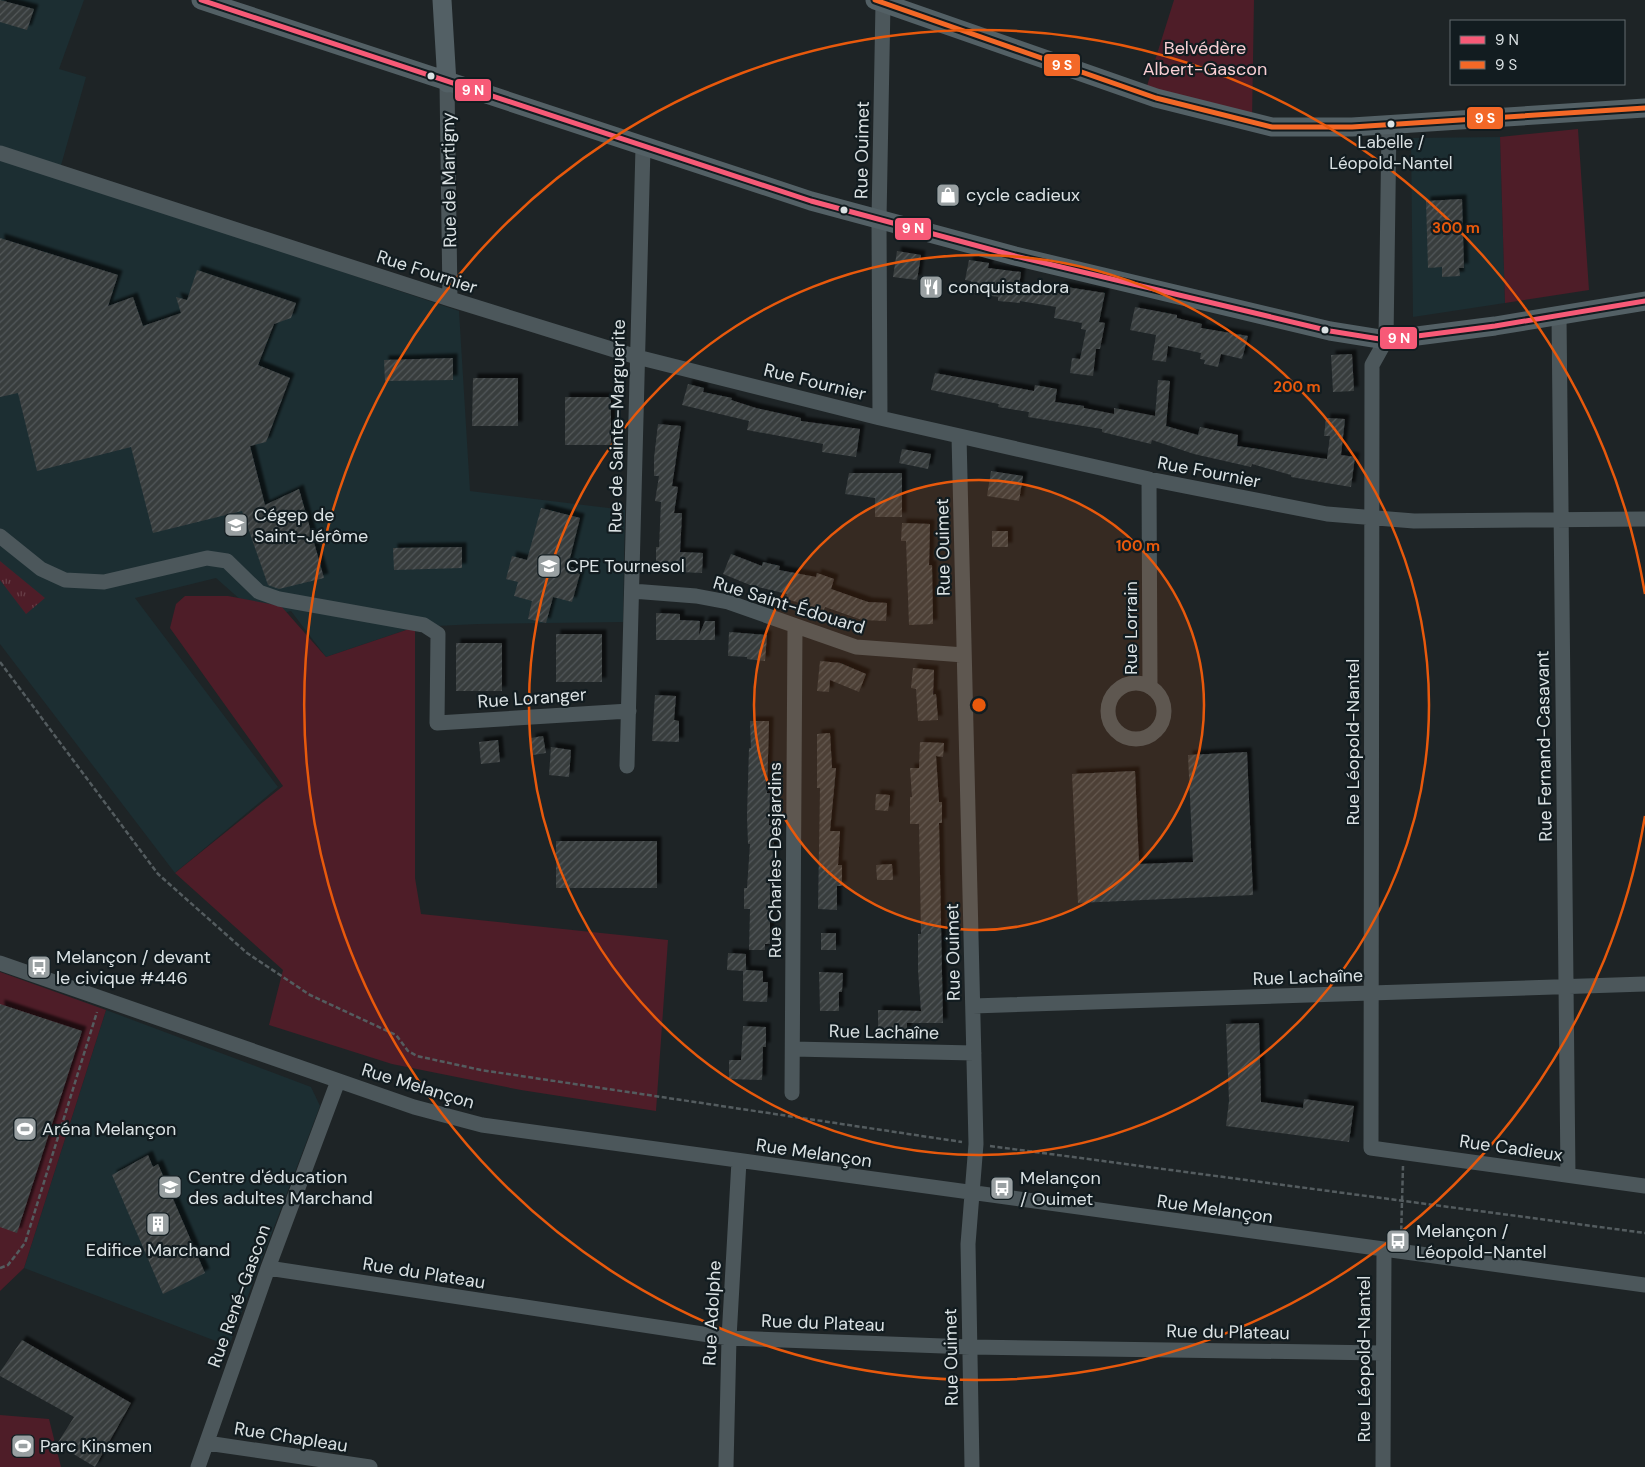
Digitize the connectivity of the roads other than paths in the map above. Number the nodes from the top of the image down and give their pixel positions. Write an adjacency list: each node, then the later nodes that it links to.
1 (201, 0): 4 (main road)
2 (442, 0): 4 (main road, Rue de Martigny)
3 (879, 1): 6 (main road); 9 (street, Rue Ouimet)
4 (447, 83): 7 (main road); 10 (street, Rue de Martigny)
5 (1645, 108): 6 (main road)
6 (1390, 124): 13 (street)
7 (643, 147): 9 (main road); 14 (street, Rue de Sainte-Marguerite)
8 (0, 153): 10 (street, Rue Fournier)
9 (879, 220): 13 (main road); 15 (street, Rue Ouimet)
10 (450, 299): 14 (street, Rue Fournier)
11 (1645, 301): 12 (main road)
12 (1558, 316): 13 (main road); 19 (street, Rue Fernand-Casavant)
13 (1386, 340): 18 (street, Rue Léopold-Nantel)
14 (637, 357): 15 (street, Rue Fournier); 22 (street, Rue de Sainte-Marguerite)
15 (880, 418): 16 (street, Rue Fournier)
16 (959, 436): 17 (street, Rue Fournier); 24 (street, Rue Ouimet)
17 (1149, 479): 18 (street, Rue Fournier); 25 (street, Rue Lorrain)
18 (1371, 518): 19 (street, Rue Fournier); 31 (street, Rue Léopold-Nantel)
19 (1561, 519): 20 (street, Rue Fournier); 30 (street, Rue Fernand-Casavant)
20 (1645, 519)
21 (0, 536): 26 (street, Rue Loranger)
22 (632, 591): 23 (street, Rue Saint-Édouard); 26 (street, Rue de Sainte-Marguerite)
23 (795, 626): 24 (street, Rue Saint-Édouard); 33 (street, Rue Charles-Desjardins)
24 (964, 655): 32 (street, Rue Ouimet)
25 (1150, 687)
26 (629, 711): 27 (street, Rue de Sainte-Marguerite)
27 (627, 766)
28 (0, 963): 35 (street, Rue Melançon)
29 (1645, 984): 30 (street, Rue Lachaîne)
30 (1566, 987): 31 (street, Rue Lachaîne); 39 (street, Rue Fernand-Casavant)
31 (1372, 993): 32 (street, Rue Lachaîne); 37 (street, Rue Léopold-Nantel)
32 (973, 1006): 34 (street, Rue Ouimet)
33 (793, 1049): 34 (street, Rue Lachaîne); 36 (street, Rue Charles-Desjardins)
34 (974, 1053): 41 (street, Rue Ouimet)
35 (338, 1081): 38 (street, Rue Melançon); 43 (street, Rue René-Gascon)
36 (792, 1094)
37 (1371, 1148): 39 (street, Rue Cadieux)
38 (739, 1161): 41 (street, Rue Melançon); 45 (street, Rue Adolphe)
39 (1568, 1175): 40 (street, Rue Cadieux)
40 (1645, 1186)
41 (972, 1194): 42 (street, Rue Melançon); 46 (street, Rue Ouimet)
42 (1384, 1251): 44 (street, Rue Melançon); 47 (street, Rue Léopold-Nantel)
43 (268, 1268): 45 (street, Rue du Plateau); 48 (street, Rue René-Gascon)
44 (1645, 1286)
45 (729, 1338): 46 (street, Rue du Plateau); 51 (street, Rue Adolphe)
46 (970, 1347): 47 (street, Rue du Plateau); 52 (street, Rue Ouimet)
47 (1382, 1353): 53 (street, Rue Léopold-Nantel)
48 (207, 1443): 49 (street, Rue René-Gascon); 50 (street, Rue Chapleau)
49 (198, 1467)
50 (364, 1467)
51 (726, 1467)
52 (972, 1467)
53 (1383, 1467)

